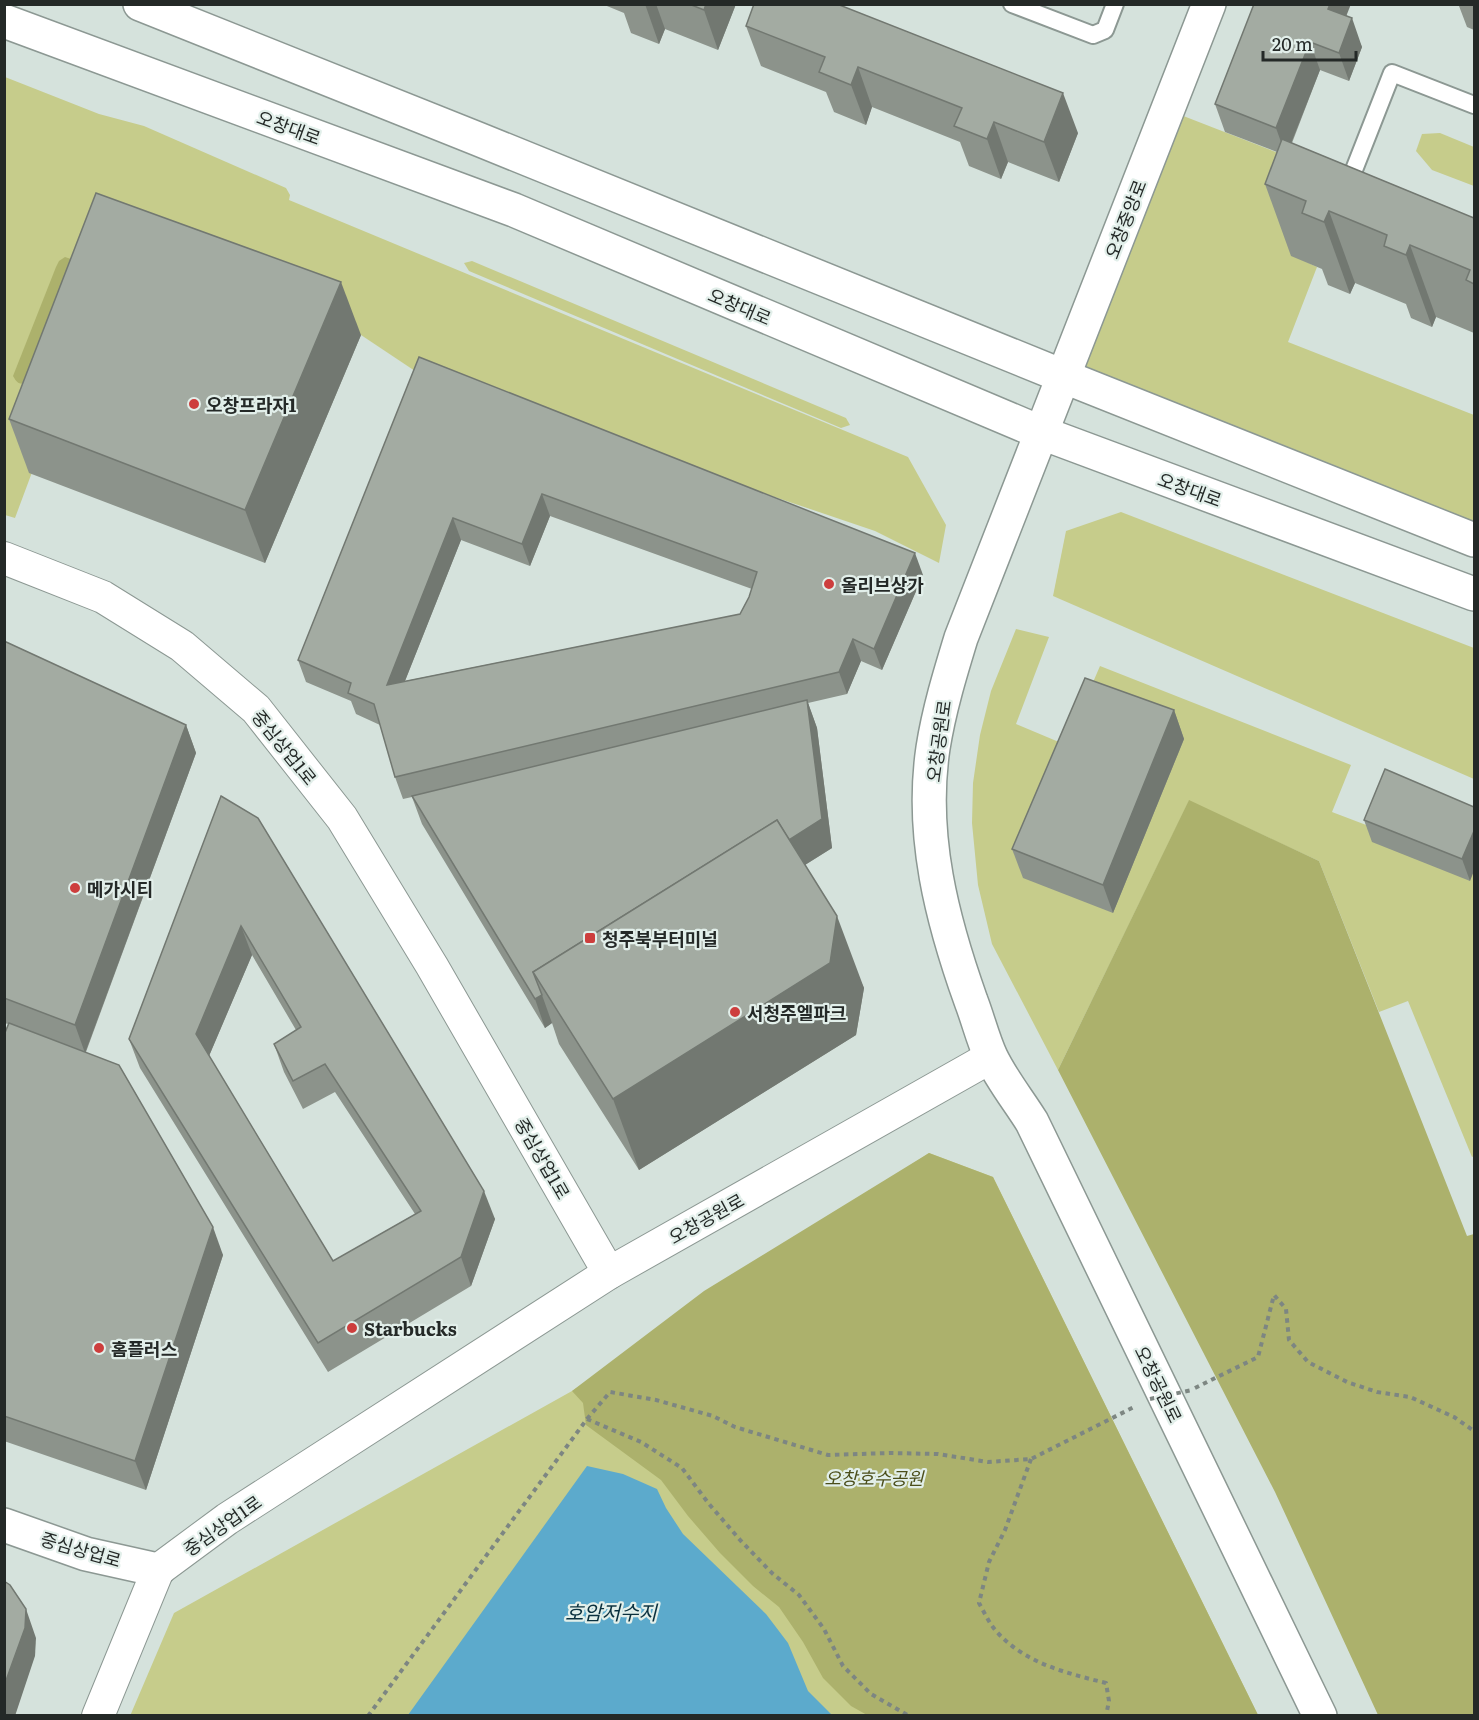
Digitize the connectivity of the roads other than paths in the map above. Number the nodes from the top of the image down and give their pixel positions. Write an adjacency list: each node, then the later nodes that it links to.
1 (140, 4): 8 (main road)
2 (1012, 4): 3 (lane)
3 (1115, 4)
4 (1209, 4): 8 (main road, 오창중앙로)
5 (4, 21): 9 (main road, 오창대로)
6 (1474, 105): 7 (lane)
7 (1371, 188)
8 (1065, 377): 9 (main road, 오창중앙로); 10 (main road)
9 (1042, 434): 12 (main road, 오창대로); 13 (main road, 오창공원로)
10 (1474, 540)
11 (4, 558): 14 (street, 중심상업1로)
12 (1474, 594)
13 (991, 1057): 14 (street, 오창공원로); 18 (main road, 오창공원로)
14 (609, 1273): 16 (street, 중심상업1로)
15 (4, 1525): 16 (main road, 중심상업로)
16 (158, 1570): 17 (street)
17 (98, 1716)
18 (1320, 1716)

